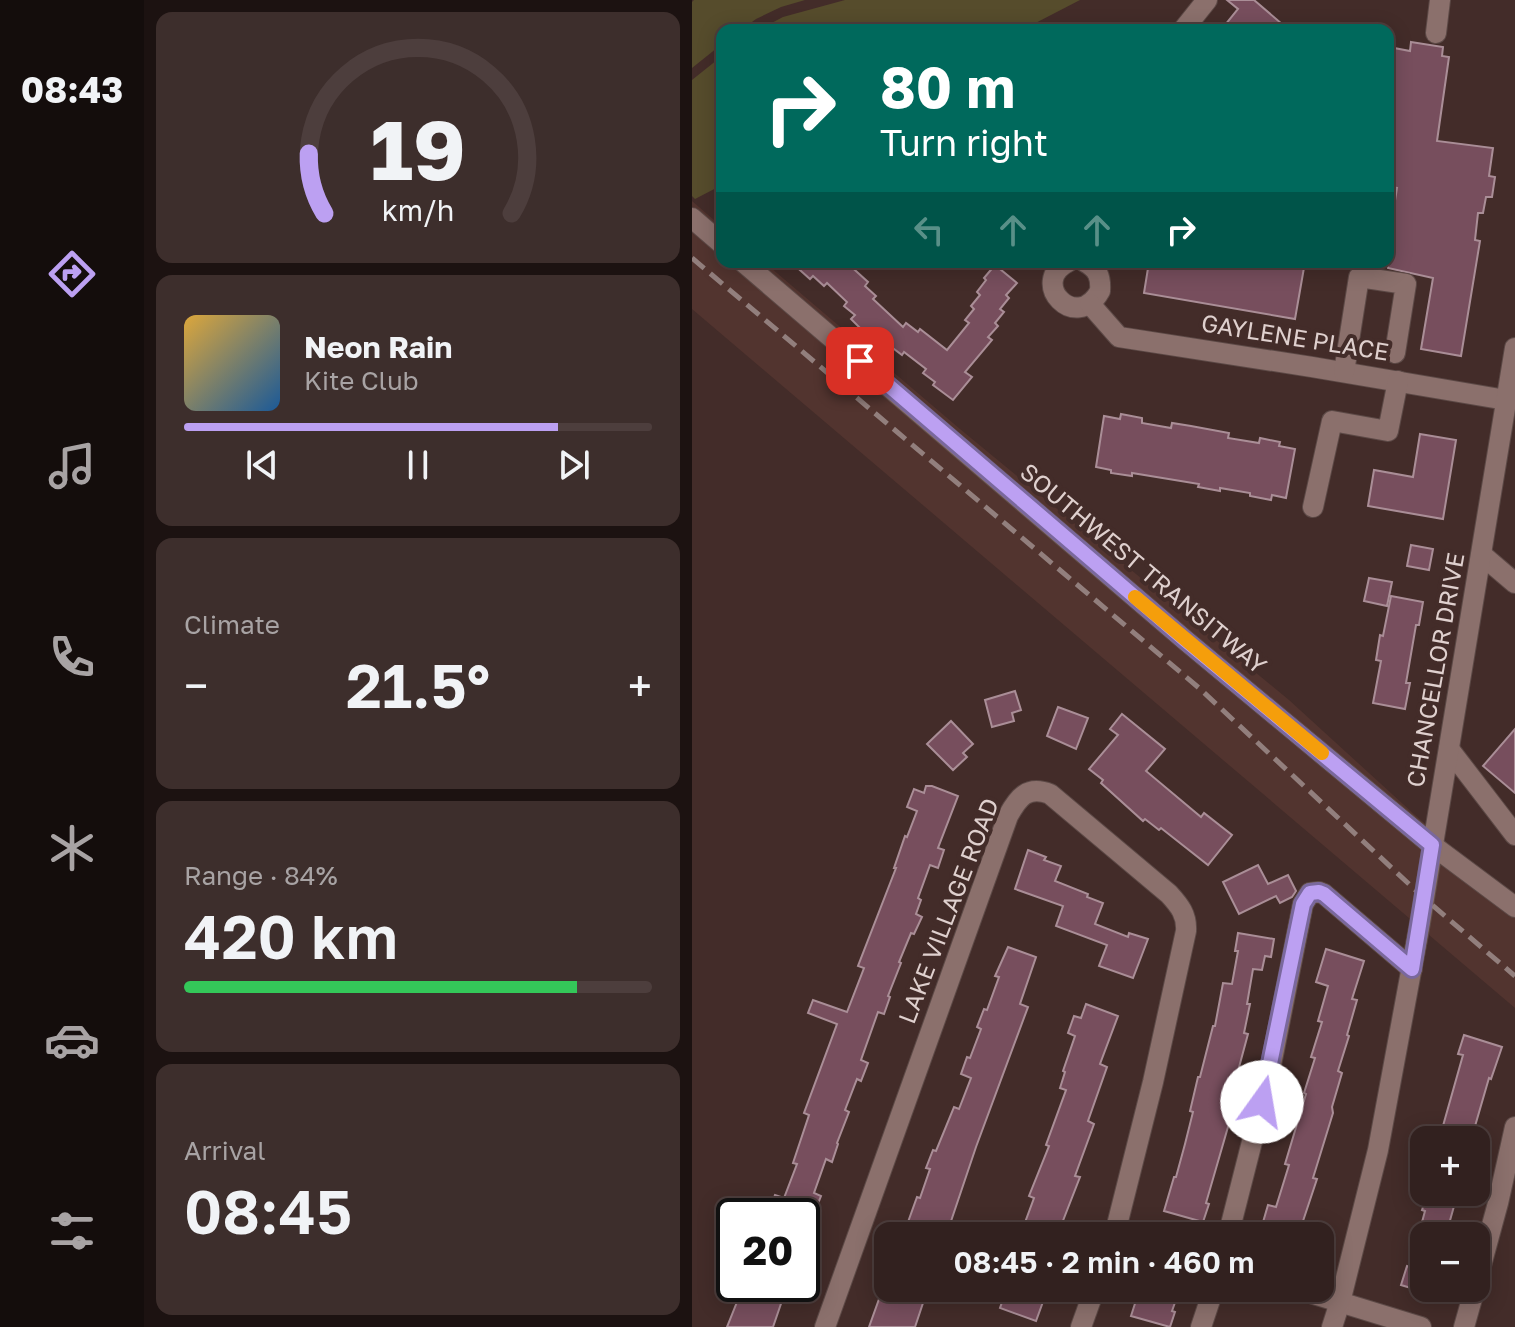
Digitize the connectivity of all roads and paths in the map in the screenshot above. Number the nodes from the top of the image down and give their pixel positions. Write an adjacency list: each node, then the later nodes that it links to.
1 (1207, 0): 3 (street)
2 (1440, 0): 4 (street)
3 (1188, 24)
4 (1436, 33)
5 (692, 218): 6 (street)
6 (716, 239)
7 (750, 268): 21 (street, SOUTHWEST TRANSITWAY)
8 (1059, 268): 10 (street)
9 (1095, 268): 10 (street)
10 (1090, 304): 13 (street, GAYLENE PLACE)
11 (1515, 348): 15 (street, CHANCELLOR DRIVE)
12 (1395, 353): 13 (street)
13 (1344, 372): 14 (street, GAYLENE PLACE)
14 (1398, 381): 15 (street, GAYLENE PLACE); 16 (street)
15 (1506, 400): 17 (street, CHANCELLOR DRIVE)
16 (1313, 507)
17 (1482, 555): 18 (street); 19 (street, CHANCELLOR DRIVE)
18 (1515, 583)
19 (1449, 749): 20 (street); 21 (street, CHANCELLOR DRIVE)
20 (1515, 835)
21 (1432, 845): 22 (street, SOUTHWEST TRANSITWAY); 23 (street, CHANCELLOR DRIVE)
22 (1515, 907)
23 (1412, 969): 26 (street); 31 (street, CHANCELLOR DRIVE)
24 (1515, 1127): 27 (street)
25 (1122, 1222): 33 (street, LAKE VILLAGE ROAD)
26 (1232, 1222)
27 (1490, 1233)
28 (1334, 1300): 31 (street)
29 (1090, 1302): 34 (street)
30 (1209, 1302): 35 (street)
31 (1340, 1302): 36 (street, CHANCELLOR DRIVE); 37 (street)
32 (1471, 1302): 38 (street)
33 (825, 1327)
34 (1081, 1327)
35 (1201, 1327)
36 (1332, 1327)
37 (1421, 1327)
38 (1464, 1327)

